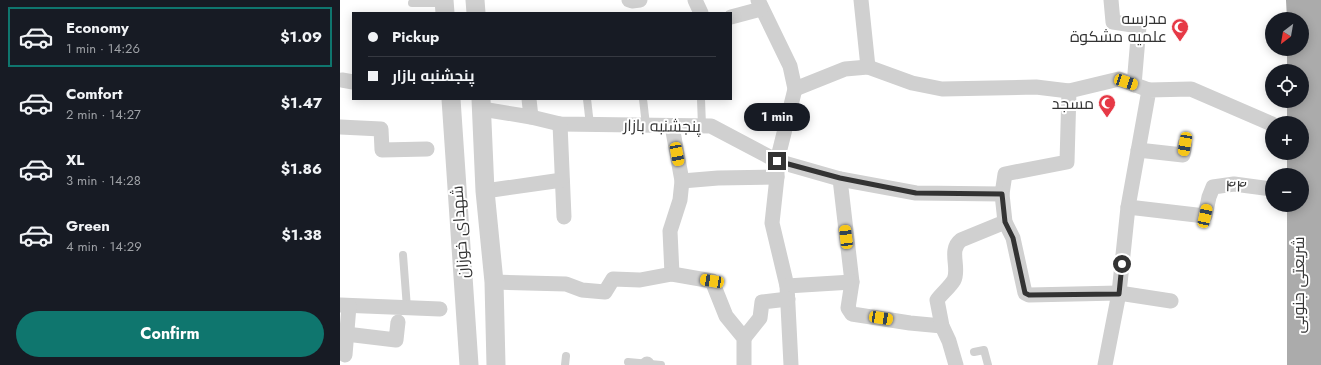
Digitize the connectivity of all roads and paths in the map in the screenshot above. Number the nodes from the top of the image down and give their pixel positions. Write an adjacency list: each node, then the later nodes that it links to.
1 (475, 0): 12 (street)
2 (630, 0): 3 (street)
3 (640, 0)
4 (695, 0): 13 (street)
5 (861, 0): 16 (street)
6 (1111, 0): 17 (street)
7 (1298, 0): 14 (main road)
8 (1317, 0): 35 (main road, شریعتی جنوبی)
9 (412, 2): 10 (lane)
10 (444, 5)
11 (759, 5): 15 (street); 18 (street)
12 (476, 12)
13 (701, 12)
14 (1298, 12)
15 (732, 17)
16 (868, 67): 18 (street); 20 (street)
17 (1134, 84): 19 (street); 20 (street)
18 (794, 89): 39 (street)
19 (1149, 90): 28 (street); 38 (street)
20 (1069, 91): 46 (street)
21 (451, 100): 69 (street, شهدای خوزان)
22 (529, 100): 27 (street)
23 (588, 100): 30 (lane)
24 (643, 100): 31 (lane)
25 (701, 100): 33 (lane)
26 (481, 104): 27 (street, پنجشنبه بازار); 45 (street, شهدای خوزان)
27 (531, 117): 29 (street, پنجشنبه بازار)
28 (1265, 121)
29 (560, 124): 30 (street, پنجشنبه بازار); 42 (street)
30 (590, 125): 31 (street, پنجشنبه بازار)
31 (646, 125): 32 (street, پنجشنبه بازار)
32 (672, 126): 33 (street, پنجشنبه بازار); 43 (street)
33 (702, 126): 39 (street, پنجشنبه بازار)
34 (340, 127): 37 (street)
35 (1319, 136): 79 (main road, شریعتی جنوبی)
36 (1185, 144): 38 (street)
37 (427, 150)
38 (1138, 150): 47 (street)
39 (777, 161): 40 (street); 41 (street, پنجشنبه بازار)
40 (778, 178): 43 (street); 55 (street)
41 (840, 178): 46 (street, پنجشنبه بازار); 54 (street)
42 (562, 180): 45 (street); 49 (street)
43 (682, 181): 52 (street)
44 (1265, 188): 47 (street, ۴۴)
45 (485, 190): 53 (street, شهدای خوزان)
46 (1002, 194): 50 (street)
47 (1128, 206): 56 (street)
48 (1298, 212): 78 (main road, شریعتی جنوبی)
49 (564, 216)
50 (1005, 222): 56 (street); 62 (street)
51 (403, 255): 59 (lane)
52 (672, 274): 53 (street); 64 (street)
53 (494, 282): 70 (street, شهدای خوزان)
54 (852, 282): 55 (street); 62 (street)
55 (788, 292): 64 (street); 74 (street)
56 (1119, 294): 57 (street); 77 (street)
57 (1170, 301)
58 (344, 306): 59 (street); 63 (street)
59 (407, 308): 60 (street)
60 (440, 309)
61 (398, 322): 63 (street)
62 (942, 326): 75 (street)
63 (346, 334): 66 (street)
64 (744, 338): 73 (street)
65 (974, 352): 76 (lane)
66 (345, 355)
67 (566, 356): 71 (lane)
68 (628, 362): 72 (lane)
69 (469, 365)
70 (496, 365)
71 (565, 365)
72 (652, 365)
73 (744, 365)
74 (790, 365)
75 (956, 365)
76 (988, 365)
77 (1106, 365)
78 (1298, 365)
79 (1317, 365)

